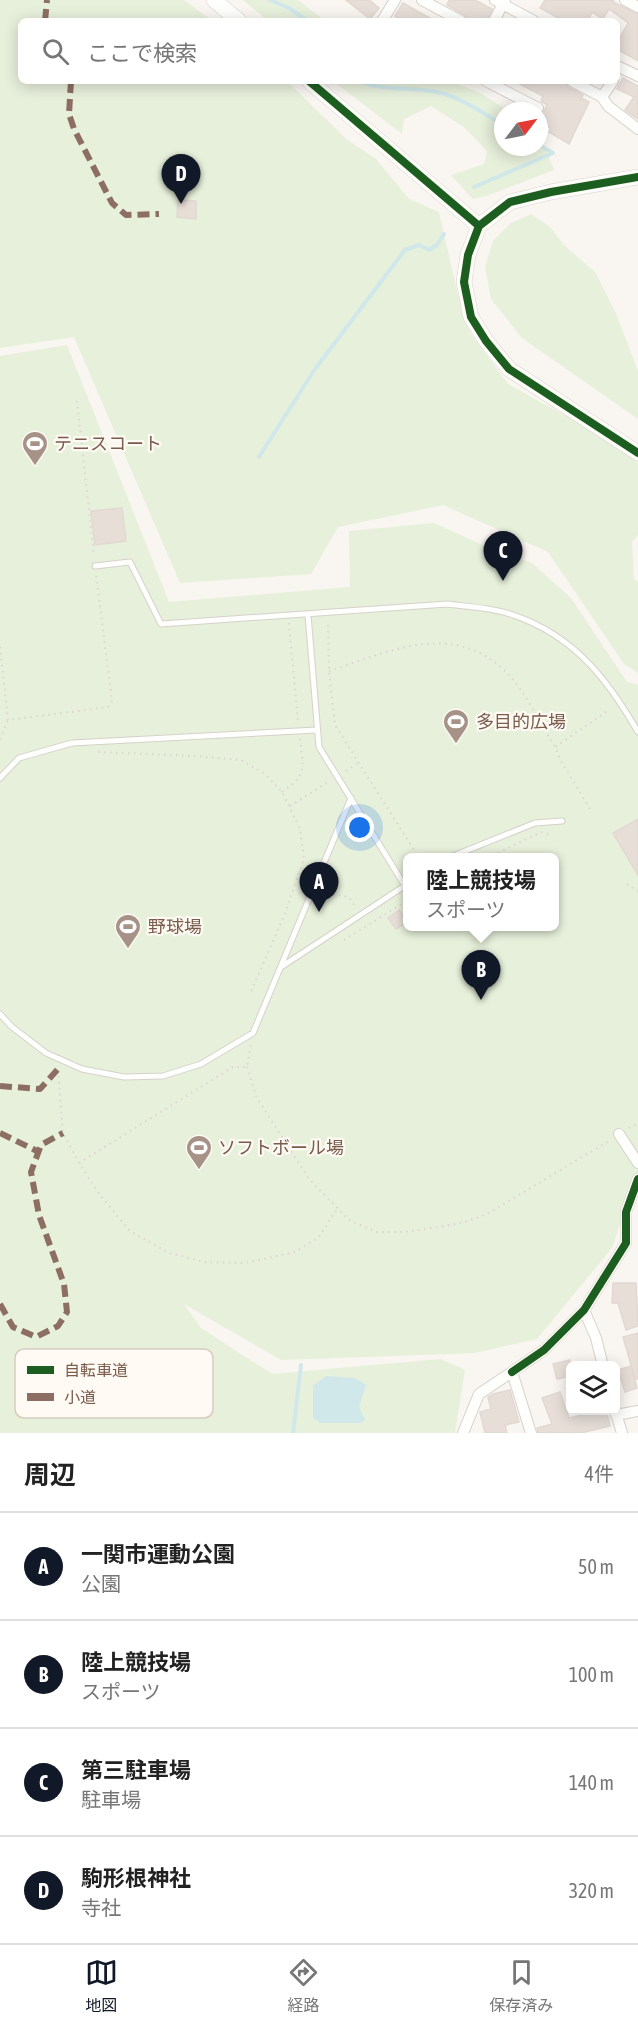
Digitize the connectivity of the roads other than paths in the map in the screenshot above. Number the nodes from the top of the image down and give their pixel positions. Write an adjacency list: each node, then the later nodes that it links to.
1 (214, 0): 8 (street)
2 (381, 0): 6 (street)
3 (422, 0): 10 (street)
4 (625, 0): 7 (street)
5 (501, 1): 11 (street); 12 (street)
6 (393, 4): 9 (street)
7 (638, 7)
8 (235, 18)
9 (384, 18)
10 (455, 18)
11 (495, 18)
12 (529, 18)
13 (620, 70): 14 (street)
14 (638, 76)
15 (313, 84): 23 (street)
16 (492, 84): 20 (street)
17 (577, 84): 19 (street)
18 (611, 84): 19 (street)
19 (602, 98): 21 (street)
20 (526, 102)
21 (638, 129)
22 (638, 177): 23 (street)
23 (479, 226): 24 (street)
24 (638, 453)
25 (95, 566): 26 (lane)
26 (308, 615): 27 (lane); 28 (lane)
27 (317, 730): 29 (lane); 30 (lane)
28 (638, 732)
29 (0, 778)
30 (351, 798): 33 (lane); 35 (lane)
31 (561, 821): 32 (lane)
32 (460, 853)
33 (403, 880)
34 (403, 887): 35 (lane)
35 (280, 968): 36 (lane)
36 (0, 1014)
37 (620, 1134): 38 (street)
38 (638, 1163)
39 (638, 1179): 40 (street)
40 (584, 1310): 41 (street); 42 (street)
41 (602, 1361)
42 (512, 1372): 46 (street); 47 (street)
43 (638, 1411): 44 (street)
44 (620, 1413)
45 (617, 1415): 48 (street)
46 (463, 1433)
47 (531, 1433)
48 (622, 1433)

